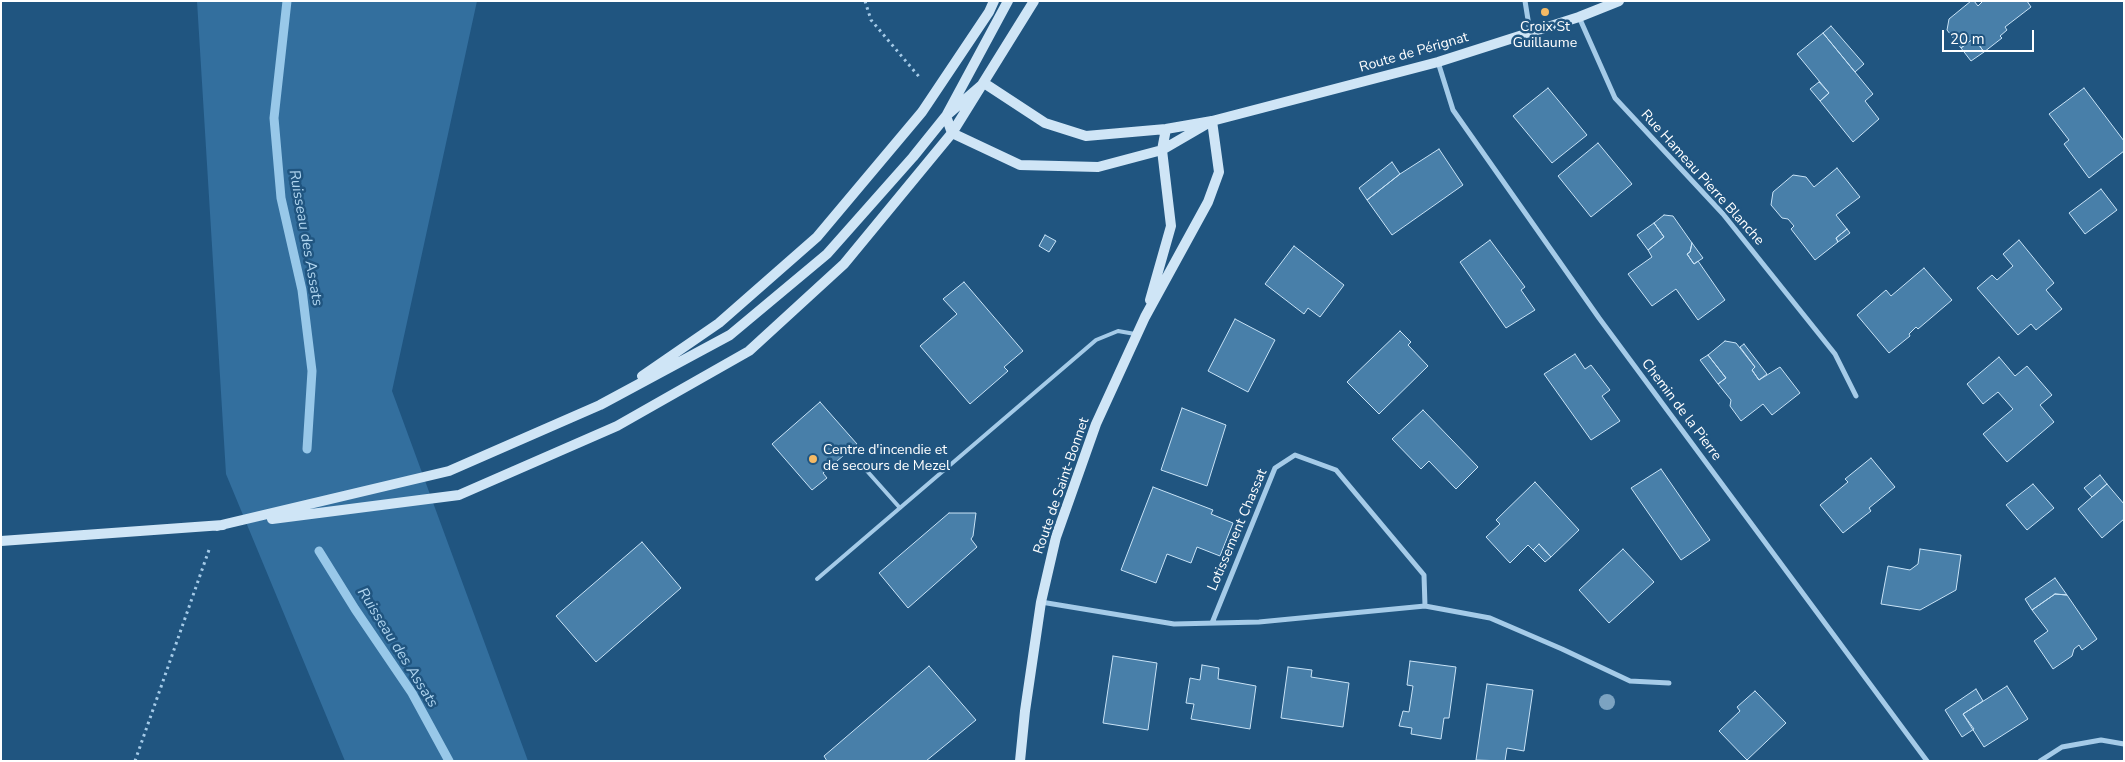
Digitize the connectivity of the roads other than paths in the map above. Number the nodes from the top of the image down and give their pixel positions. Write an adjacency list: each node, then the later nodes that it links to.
1 (994, 1): 18 (street)
2 (1008, 1): 10 (street)
3 (1034, 1): 9 (street)
4 (1525, 1): 7 (street)
5 (1619, 1): 6 (street, Route de Pérignat)
6 (1579, 17): 7 (street, Route de Pérignat); 17 (street, Rue Hameau Pierre Blanche)
7 (1530, 32): 8 (street, Route de Pérignat)
8 (1438, 62): 11 (street, Route de Pérignat); 30 (street, Chemin de la Pierre)
9 (984, 83): 10 (street); 12 (street); 13 (street)
10 (946, 116): 13 (street); 18 (street)
11 (1212, 121): 12 (street); 14 (street); 15 (street, Route de Saint-Bonnet)
12 (1166, 130): 14 (street, Route de Saint-Bonnet)
13 (952, 134): 14 (street); 21 (street)
14 (1162, 150): 15 (street, Route de Saint-Bonnet)
15 (1145, 316): 16 (street, Route de Saint-Bonnet)
16 (1137, 334): 20 (lane); 24 (street, Route de Saint-Bonnet)
17 (1856, 396)
18 (600, 405): 21 (street)
19 (867, 471): 20 (lane)
20 (900, 508): 23 (lane)
21 (217, 526): 22 (street)
22 (1, 541)
23 (817, 579)
24 (1041, 602): 26 (street); 29 (street, Route de Saint-Bonnet)
25 (1425, 606): 26 (street); 26 (street, Lotissement Chassat); 27 (street)
26 (1212, 623)
27 (1669, 683)
28 (2124, 744): 31 (street)
29 (1020, 761)
30 (1927, 761)
31 (2040, 761)

